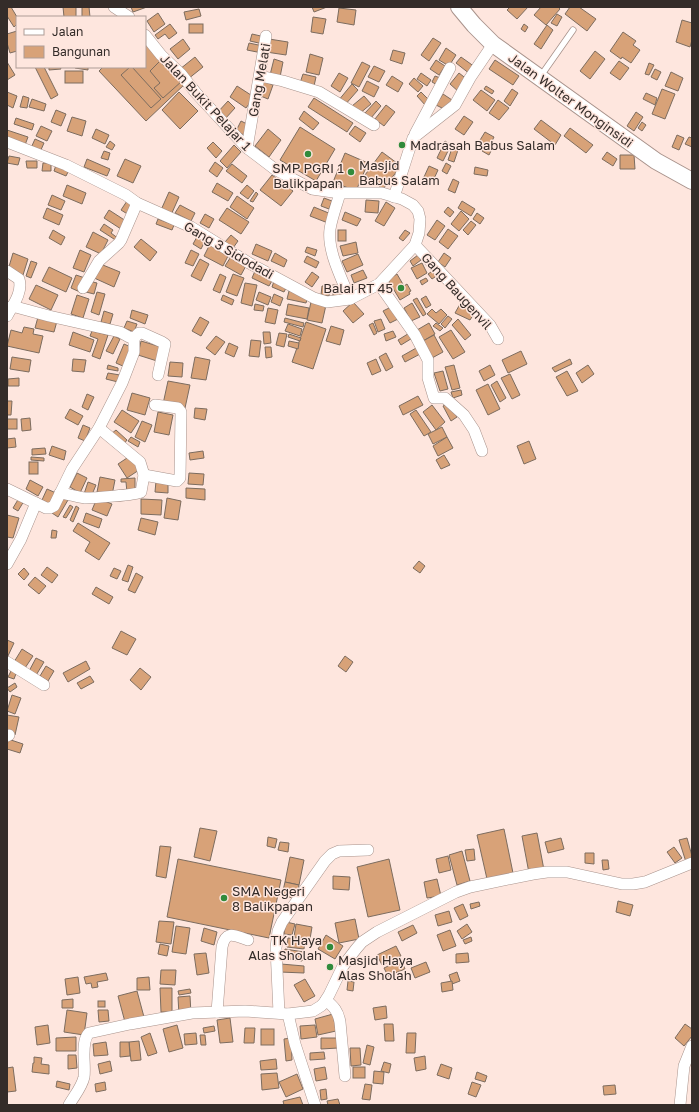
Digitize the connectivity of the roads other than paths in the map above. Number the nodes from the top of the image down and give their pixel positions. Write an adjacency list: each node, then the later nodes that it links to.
1 (114, 7): 3 (street)
2 (459, 7): 7 (main road, Jalan Wolter Monginsidi)
3 (128, 16)
4 (573, 30): 10 (lane)
5 (146, 36): 14 (street, Jalan Bukit Pelajar 1)
6 (266, 36): 9 (street, Gang Melati)
7 (493, 44): 10 (main road, Jalan Wolter Monginsidi); 12 (street)
8 (450, 68): 12 (street)
9 (260, 76): 11 (street); 14 (street, Gang Melati)
10 (540, 77): 15 (main road, Jalan Wolter Monginsidi)
11 (374, 125)
12 (413, 138): 17 (street)
13 (7, 142): 18 (street, Gang 3 Sidodadi)
14 (247, 148): 16 (street, Jalan Bukit Pelajar 1)
15 (691, 180)
16 (340, 193): 17 (street, Jalan Bukit Pelajar 1); 24 (street)
17 (394, 197): 19 (street, Jalan Bukit Pelajar 1)
18 (137, 203): 23 (street); 24 (street, Gang 3 Sidodadi)
19 (420, 219): 20 (street, Gang 3 Sidodadi)
20 (415, 245): 22 (street, Gang 3 Sidodadi); 28 (street, Gang Baugenvil)
21 (7, 271): 25 (street)
22 (379, 284): 24 (street, Gang 3 Sidodadi); 32 (street)
23 (83, 288)
24 (350, 299)
25 (12, 306): 26 (street); 27 (street)
26 (7, 316)
27 (134, 338): 29 (street); 31 (street)
28 (498, 338)
29 (158, 375)
30 (155, 405): 33 (street)
31 (99, 428): 33 (street); 35 (street)
32 (482, 451)
33 (144, 475): 35 (street)
34 (7, 489): 36 (street)
35 (60, 493): 36 (street)
36 (36, 503): 37 (street)
37 (7, 564)
38 (7, 662): 39 (street)
39 (44, 685)
40 (368, 850): 45 (street)
41 (692, 863): 43 (street)
42 (248, 940): 44 (street)
43 (326, 1000): 45 (street); 47 (street)
44 (217, 1012): 45 (street); 48 (street)
45 (284, 1013): 49 (street)
46 (692, 1046): 50 (street)
47 (345, 1076)
48 (69, 1105)
49 (315, 1105)
50 (680, 1105)

